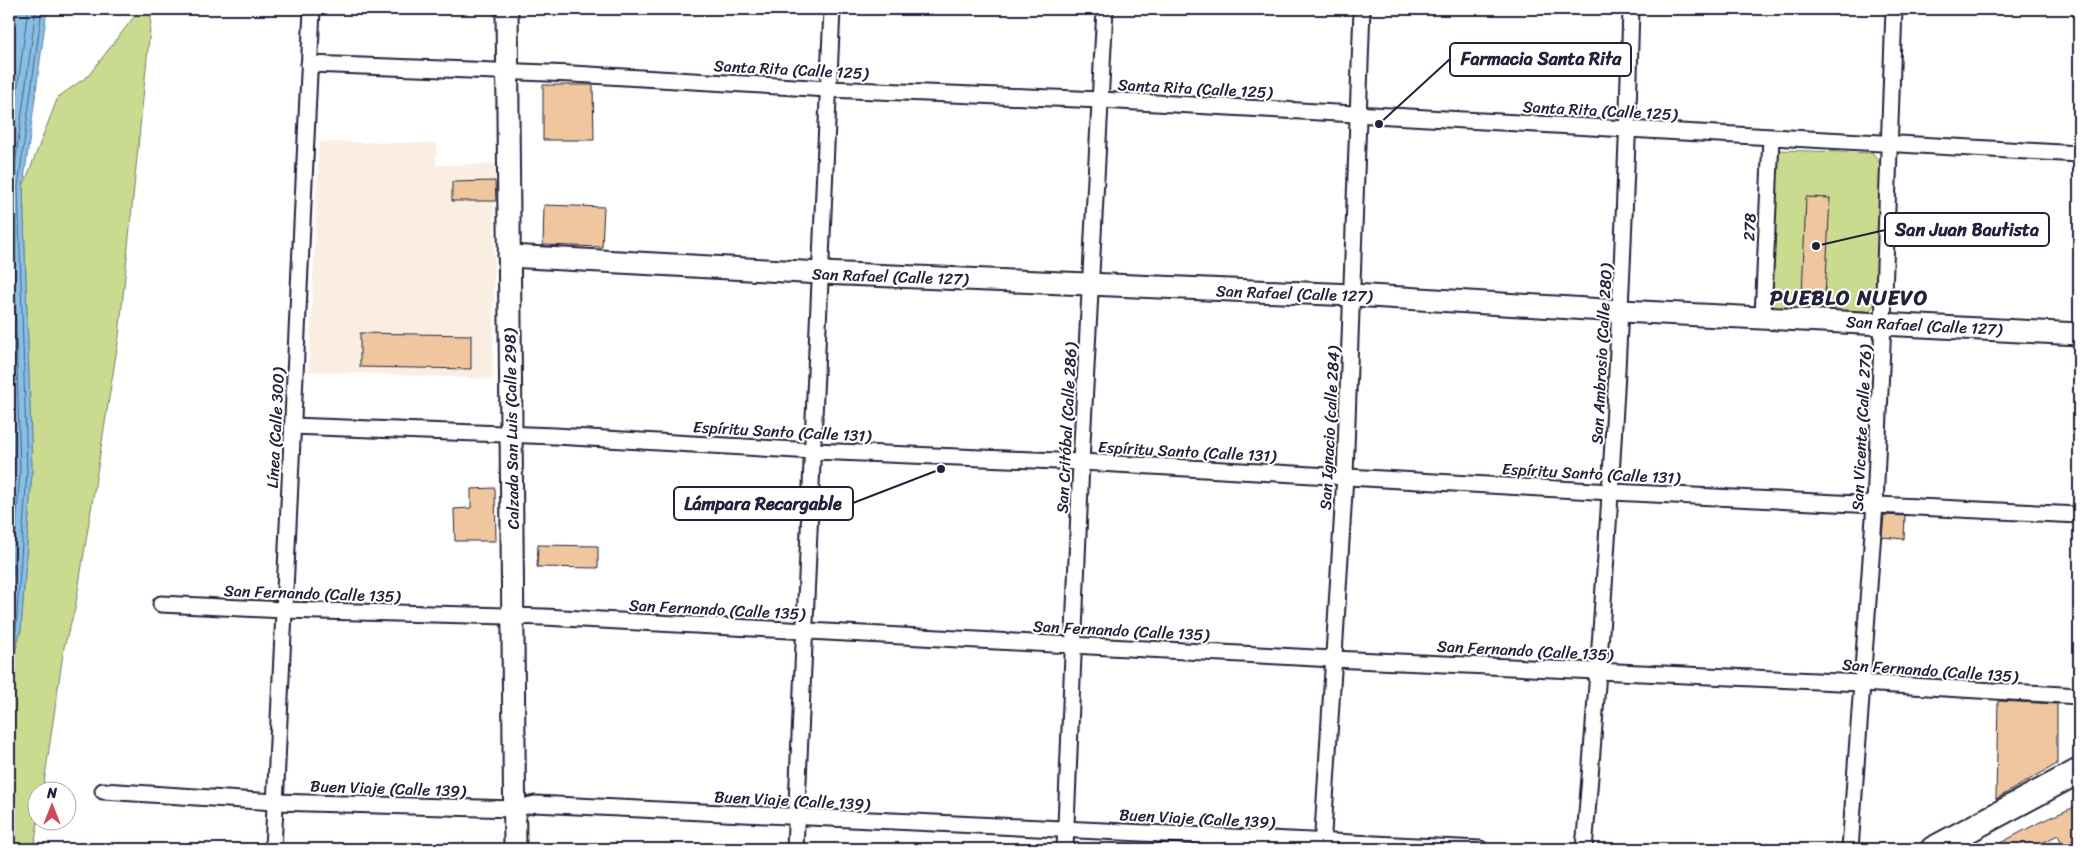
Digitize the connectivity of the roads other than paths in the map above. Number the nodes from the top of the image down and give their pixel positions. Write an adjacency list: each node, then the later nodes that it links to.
1 (312, 9): 8 (street, Línea (Calle 300))
2 (507, 9): 9 (street, Calzada San Luis (Calle 298))
3 (832, 9): 10 (street)
4 (1106, 9): 11 (street, San Critóbal (Calle 286))
5 (1362, 9): 12 (street, San Ignacio (calle 284))
6 (1631, 9): 13 (street, San Ambrosio (Calle 280))
7 (1894, 9): 15 (street, San Vicente (Calle 276))
8 (309, 64): 9 (street, Santa Rita (Calle 125)); 25 (street, Línea (Calle 300))
9 (508, 72): 10 (street, Santa Rita (Calle 125)); 17 (street, Calzada San Luis (Calle 298))
10 (828, 89): 11 (street, Santa Rita (Calle 125)); 18 (street)
11 (1101, 100): 12 (street, Santa Rita (Calle 125)); 19 (street, San Critóbal (Calle 286))
12 (1359, 114): 13 (street, Santa Rita (Calle 125)); 20 (street, San Ignacio (calle 284))
13 (1628, 129): 14 (street, Santa Rita (Calle 125)); 21 (street, San Ambrosio (Calle 280))
14 (1771, 138): 15 (street, Santa Rita (Calle 125)); 22 (street, 278)
15 (1889, 144): 16 (street, Santa Rita (Calle 125)); 23 (street, San Vicente (Calle 276))
16 (2079, 154)
17 (510, 256): 18 (street, San Rafael (Calle 127)); 26 (street, Calzada San Luis (Calle 298))
18 (821, 273): 19 (street, San Rafael (Calle 127)); 27 (street)
19 (1091, 285): 20 (street, San Rafael (Calle 127)); 28 (street, San Critóbal (Calle 286))
20 (1353, 295): 21 (street, San Rafael (Calle 127)); 29 (street, San Ignacio (calle 284))
21 (1622, 311): 22 (street, San Rafael (Calle 127)); 30 (street, San Ambrosio (Calle 280))
22 (1763, 317): 23 (street, San Rafael (Calle 127))
23 (1883, 323): 24 (street, San Rafael (Calle 127)); 31 (street, San Vicente (Calle 276))
24 (2079, 334)
25 (292, 426): 26 (street, Espíritu Santo (Calle 131)); 34 (street, Línea (Calle 300))
26 (511, 434): 27 (street, Espíritu Santo (Calle 131)); 35 (street, Calzada San Luis (Calle 298))
27 (814, 451): 28 (street, Espíritu Santo (Calle 131)); 36 (street)
28 (1080, 462): 29 (street, Espíritu Santo (Calle 131)); 37 (street, San Critóbal (Calle 286))
29 (1345, 476): 30 (street, Espíritu Santo (Calle 131)); 38 (street, San Ignacio (calle 284))
30 (1612, 492): 31 (street, Espíritu Santo (Calle 131)); 39 (street, San Ambrosio (Calle 280))
31 (1875, 504): 32 (street, Espíritu Santo (Calle 131)); 40 (street, San Vicente (Calle 276))
32 (2079, 515)
33 (161, 604): 34 (street, San Fernando (Calle 135))
34 (284, 610): 35 (street, San Fernando (Calle 135)); 44 (street, Línea (Calle 300))
35 (513, 617): 36 (street, San Fernando (Calle 135)); 45 (street, Calzada San Luis (Calle 298))
36 (806, 631): 37 (street, San Fernando (Calle 135)); 46 (street)
37 (1074, 645): 38 (street, San Fernando (Calle 135)); 47 (street, San Critóbal (Calle 286))
38 (1333, 659): 39 (street, San Fernando (Calle 135)); 48 (street, San Ignacio (calle 284))
39 (1600, 671): 40 (street, San Fernando (Calle 135)); 54 (street, San Ambrosio (Calle 280))
40 (1861, 683): 41 (street, San Fernando (Calle 135)); 55 (street, San Vicente (Calle 276))
41 (2079, 696)
42 (2079, 771): 56 (main road)
43 (103, 791): 44 (street, Buen Viaje (Calle 139))
44 (275, 802): 45 (street, Buen Viaje (Calle 139)); 49 (street, Línea (Calle 300))
45 (514, 809): 46 (street, Buen Viaje (Calle 139)); 50 (street, Calzada San Luis (Calle 298))
46 (796, 818): 47 (street, Buen Viaje (Calle 139)); 51 (street)
47 (1066, 830): 48 (street, Buen Viaje (Calle 139)); 52 (street, San Critóbal (Calle 286))
48 (1323, 845): 53 (street, Buen Viaje (Calle 139))
49 (273, 849)
50 (514, 849)
51 (795, 849)
52 (1065, 849)
53 (1480, 849)
54 (1584, 849)
55 (1850, 849)
56 (1933, 849)

